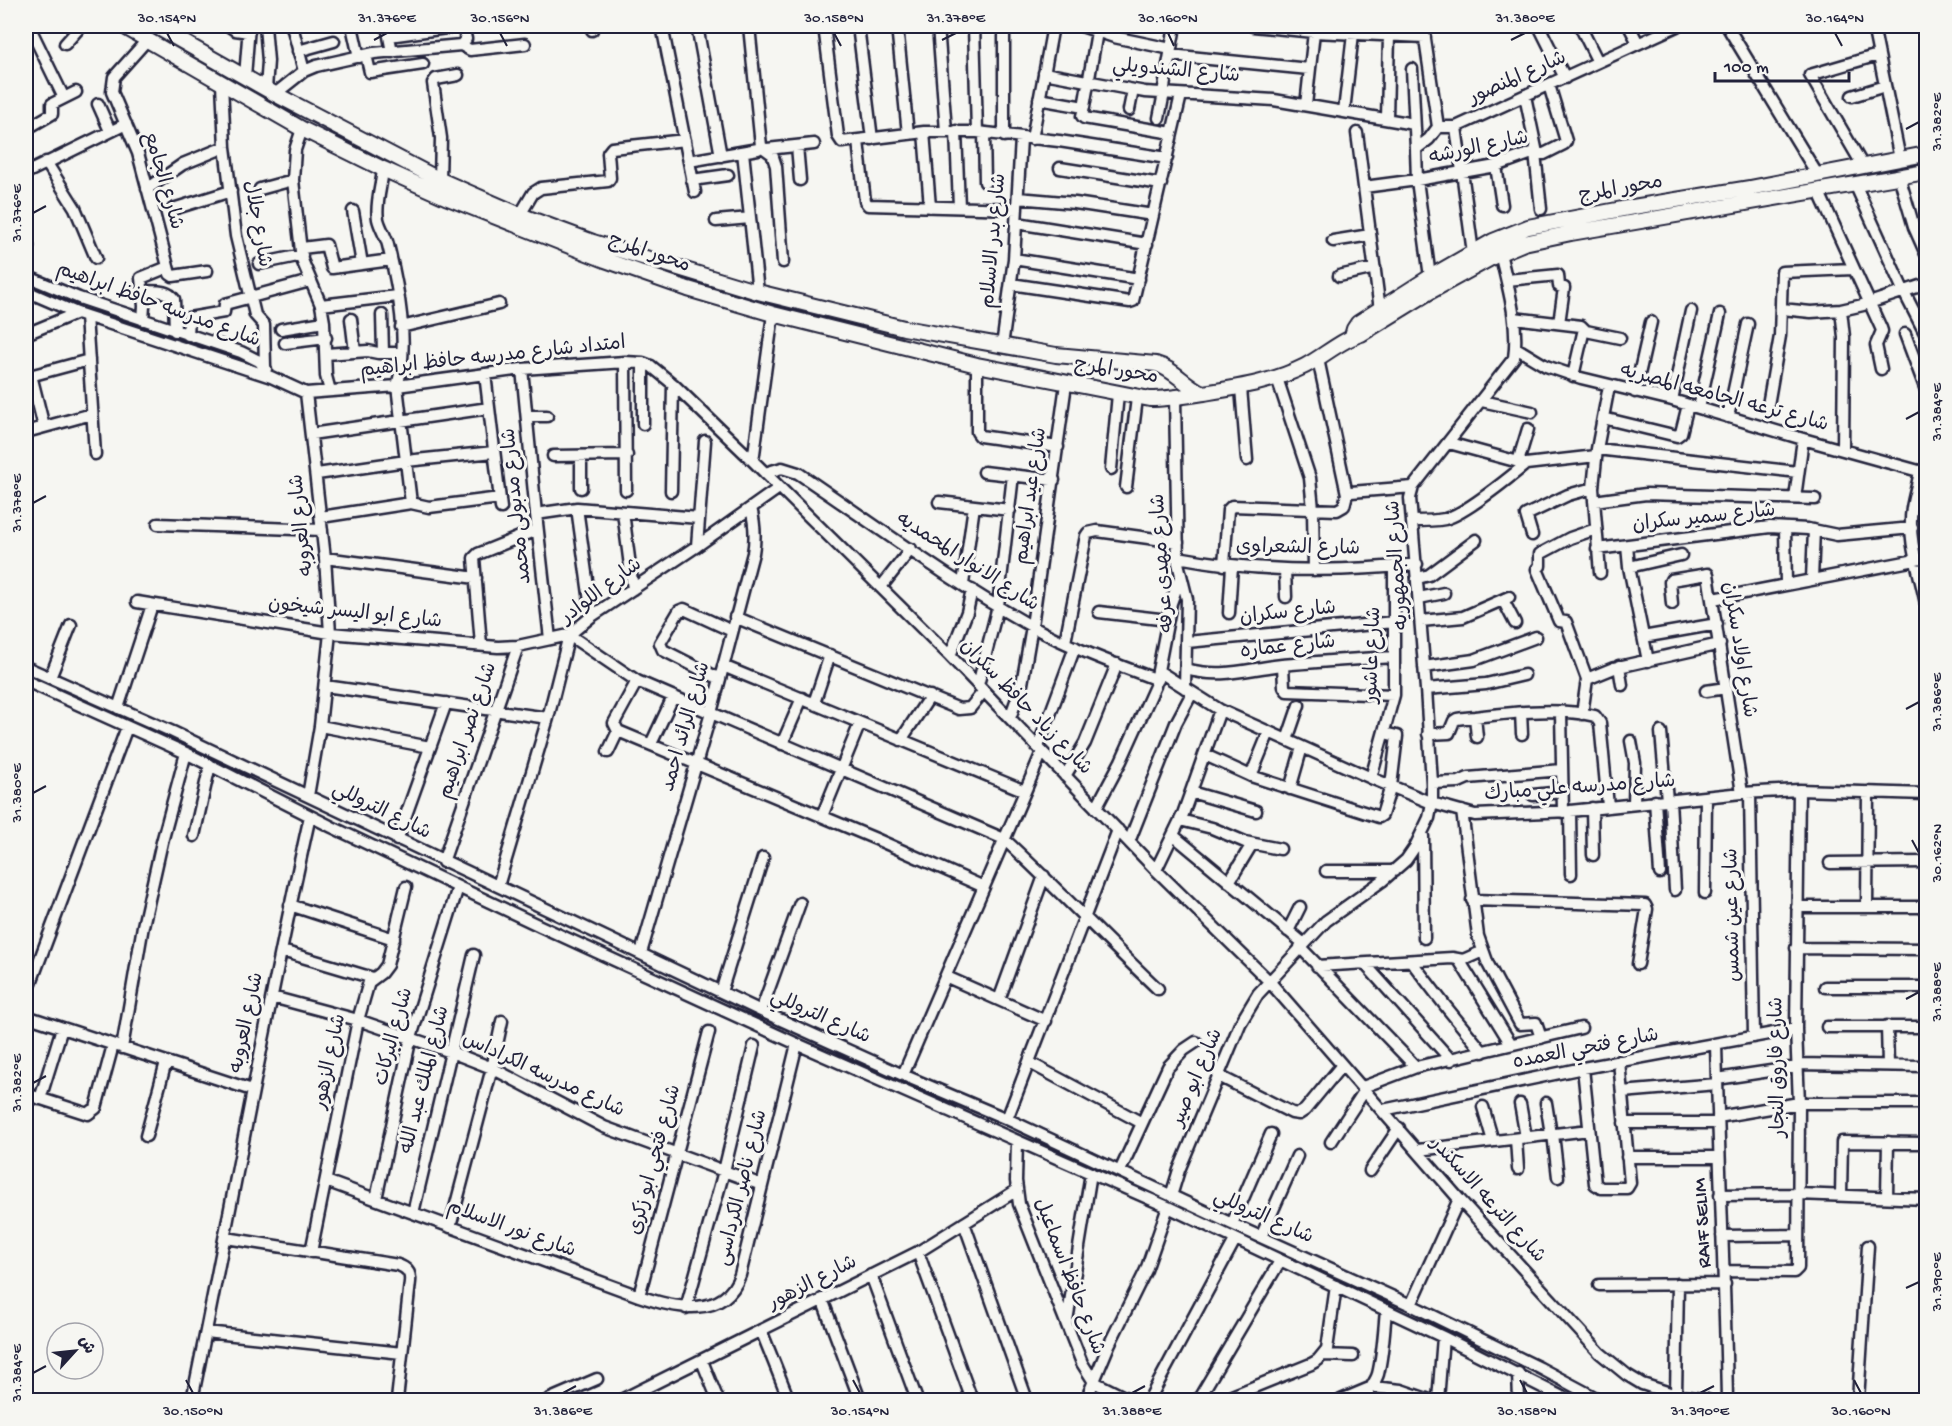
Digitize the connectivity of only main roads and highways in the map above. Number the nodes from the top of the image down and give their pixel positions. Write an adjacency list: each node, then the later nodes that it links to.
1 (123, 26): 6 (main road, محور المرج)
2 (155, 26): 3 (main road, محور المرج)
3 (168, 29): 6 (main road, محور المرج)
4 (1926, 154): 7 (main road, محور المرج)
5 (1926, 172): 7 (main road, محور المرج)
6 (503, 214): 8 (main road, محور المرج); 8 (main road, محور المرج)
7 (1352, 336): 8 (main road, محور المرج)
8 (1202, 393)

